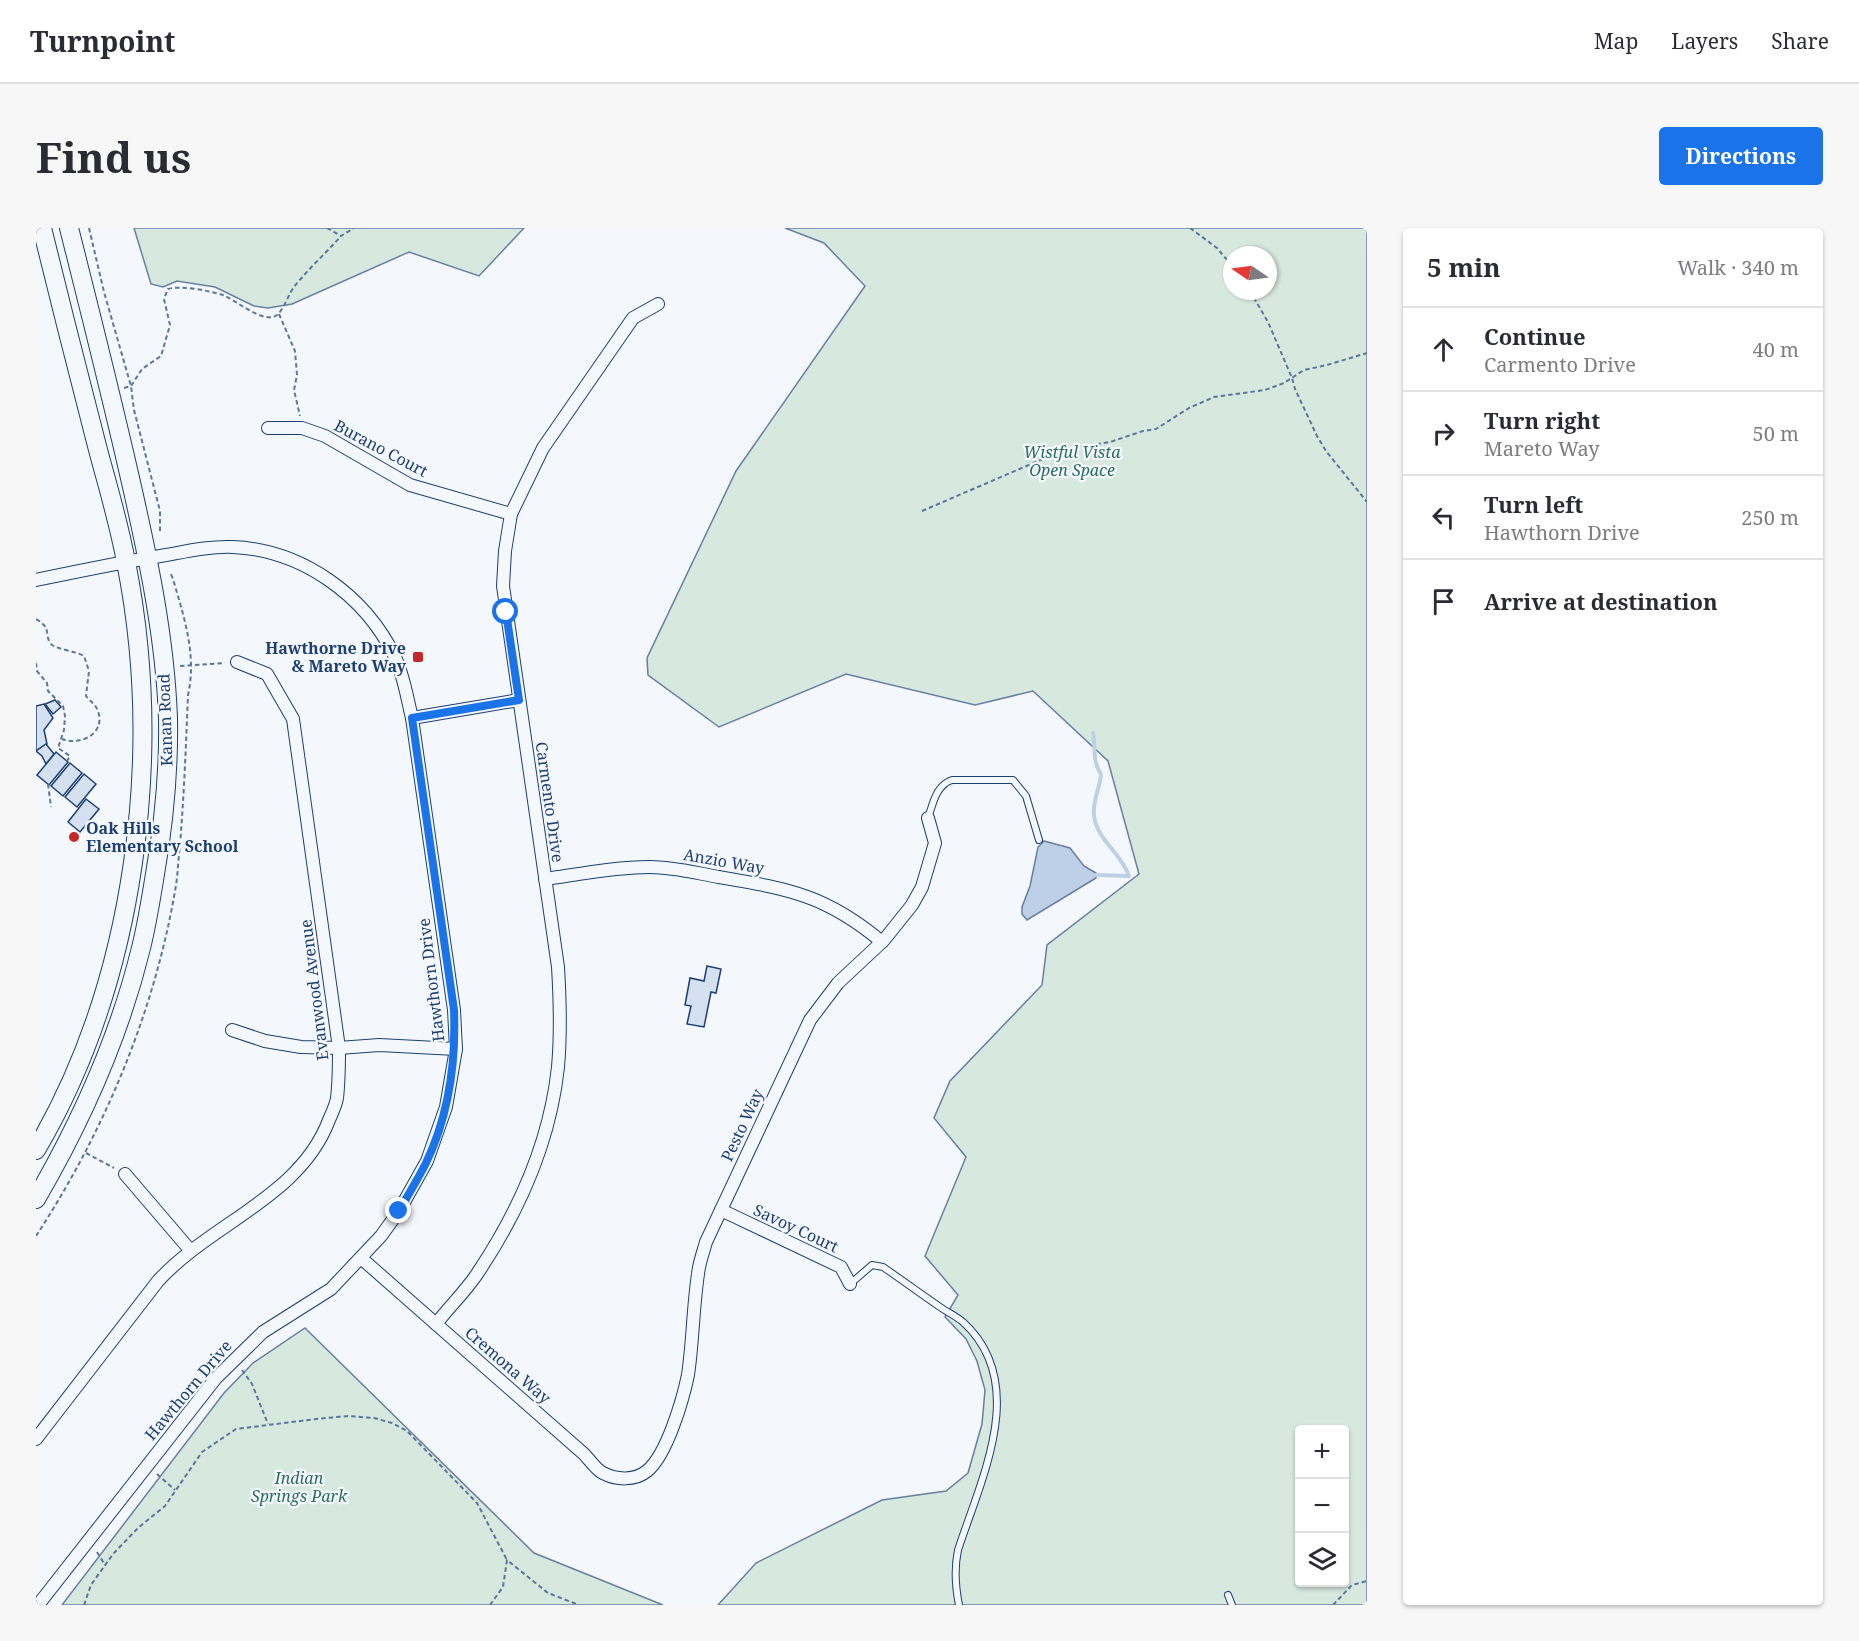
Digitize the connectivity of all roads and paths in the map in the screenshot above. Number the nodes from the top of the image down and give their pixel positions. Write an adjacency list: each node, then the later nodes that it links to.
1 (42, 228): 22 (main road, Kanan Road)
2 (69, 228): 21 (main road, Kanan Road)
3 (89, 228): 14 (path)
4 (327, 228): 7 (path)
5 (354, 228): 7 (path)
6 (1190, 228): 8 (path)
7 (341, 236): 11 (path)
8 (1223, 255)
9 (1255, 300): 13 (path)
10 (658, 304): 19 (street, Carmento Drive)
11 (279, 314): 14 (path); 16 (path)
12 (1367, 353): 13 (path)
13 (1292, 378): 17 (path); 18 (path)
14 (131, 386): 20 (path)
15 (268, 428): 16 (street, Burano Court)
16 (302, 428): 19 (street, Burano Court)
17 (1367, 502)
18 (922, 511)
19 (511, 514): 28 (street, Carmento Drive)
20 (160, 533)
21 (148, 557): 22 (street, Hawthorn Drive); 29 (street, Hawthorn Drive); 44 (main road, Kanan Road)
22 (126, 561): 23 (street, Hawthorn Drive); 41 (main road, Kanan Road)
23 (36, 580)
24 (36, 619): 30 (path)
25 (237, 662): 27 (path); 39 (street, Evanwood Avenue)
26 (36, 663): 30 (path)
27 (179, 666)
28 (519, 700): 29 (street); 36 (street, Carmento Drive)
29 (412, 718): 40 (street, Hawthorn Drive)
30 (62, 739): 31 (path)
31 (67, 761)
32 (48, 784): 33 (path)
33 (51, 807)
34 (928, 818): 35 (lane); 37 (street, Pesto Way)
35 (1039, 840)
36 (545, 879): 37 (street, Anzio Way); 49 (street, Carmento Drive)
37 (882, 942): 45 (street, Pesto Way)
38 (232, 1030): 39 (street)
39 (339, 1048): 40 (street); 46 (street, Evanwood Avenue)
40 (456, 1049): 47 (street, Hawthorn Drive)
41 (36, 1150)
42 (86, 1153): 43 (path)
43 (125, 1173): 46 (street)
44 (36, 1199)
45 (721, 1210): 48 (street, Savoy Court); 54 (street, Pesto Way)
46 (190, 1250): 52 (street, Evanwood Avenue)
47 (361, 1258): 49 (street, Cremona Way); 50 (street, Hawthorn Drive)
48 (850, 1284): 63 (lane)
49 (436, 1324): 54 (street, Cremona Way)
50 (233, 1360): 51 (path); 53 (street, Hawthorn Drive)
51 (268, 1424): 55 (path); 56 (path)
52 (36, 1439)
53 (146, 1466): 55 (path); 59 (street, Hawthorn Drive)
54 (640, 1476)
55 (175, 1490): 60 (path)
56 (507, 1560): 61 (path); 62 (path)
57 (1367, 1581): 65 (path)
58 (1228, 1594): 64 (lane)
59 (38, 1605)
60 (84, 1605)
61 (490, 1605)
62 (579, 1605)
63 (959, 1605)
64 (1232, 1605)
65 (1333, 1605)

